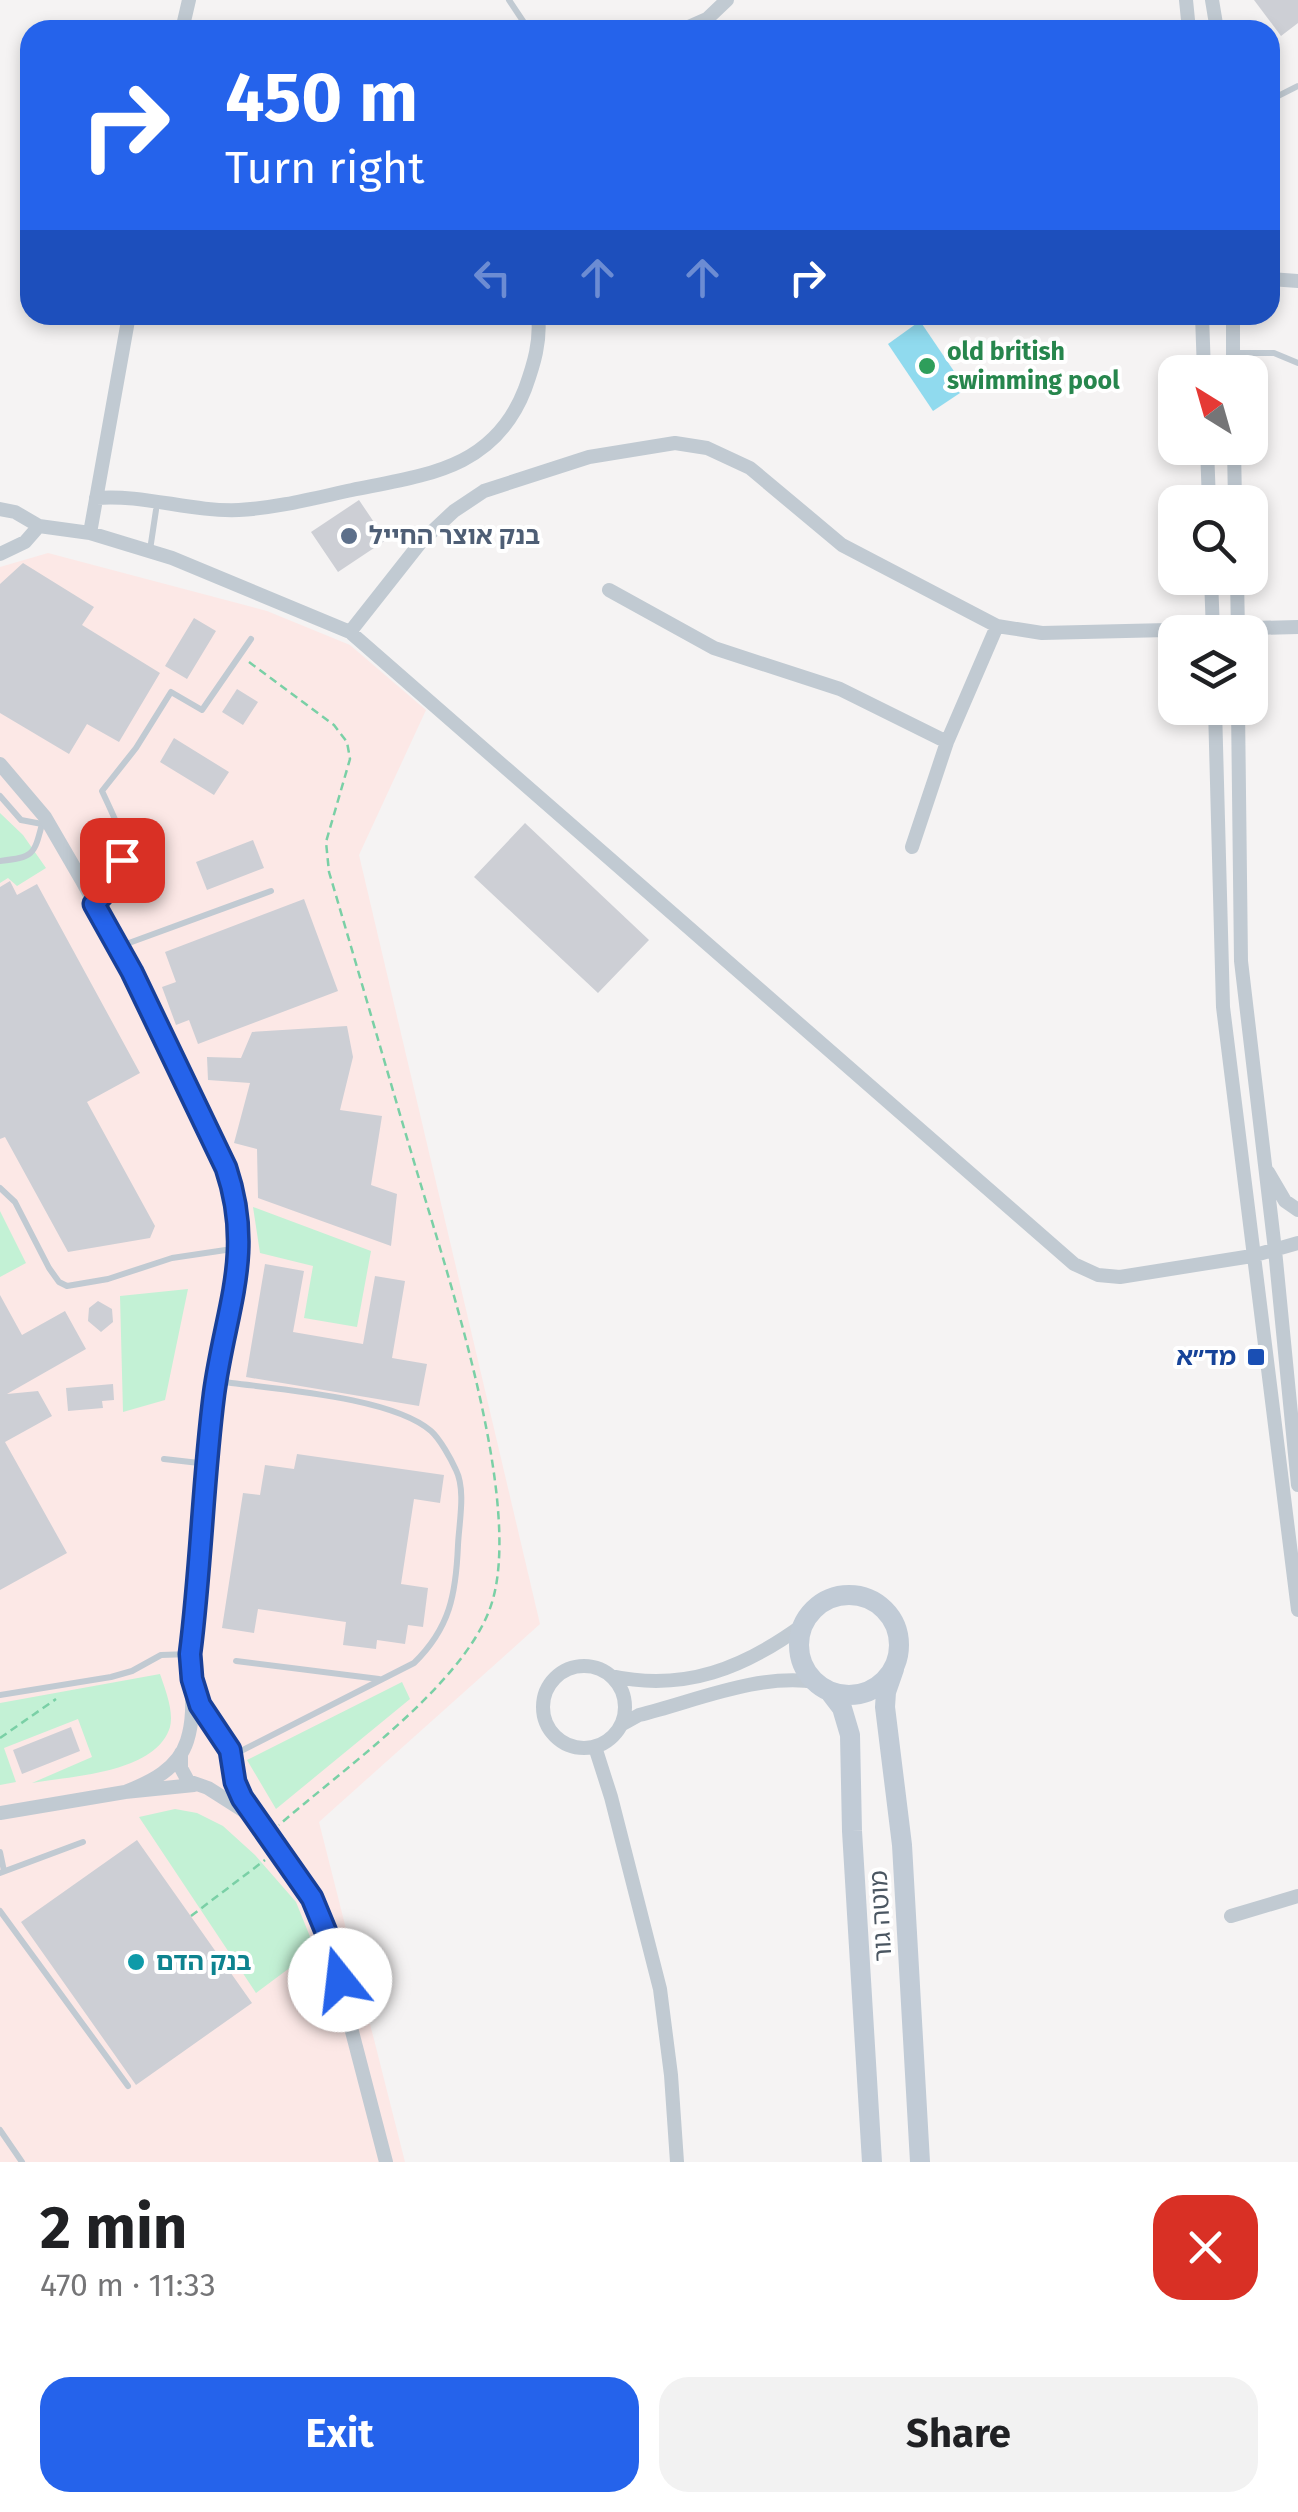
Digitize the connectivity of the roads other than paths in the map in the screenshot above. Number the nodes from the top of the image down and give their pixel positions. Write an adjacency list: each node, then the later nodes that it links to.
1 (728, 0): 2 (street)
2 (705, 20)
3 (126, 325): 10 (street)
4 (538, 325): 10 (street)
5 (1202, 325): 8 (street)
6 (1232, 325): 7 (street)
7 (1232, 354): 9 (lane)
8 (1203, 355)
9 (1298, 362)
10 (96, 498): 14 (street)
11 (0, 509): 13 (street)
12 (156, 510): 15 (lane)
13 (39, 526): 14 (street); 16 (street)
14 (90, 533): 15 (street)
15 (150, 552): 22 (street)
16 (0, 554)
17 (609, 590): 26 (street)
18 (998, 626): 21 (street); 22 (street); 26 (street)
19 (1298, 627): 20 (street)
20 (1268, 629)
21 (1158, 631)
22 (350, 632): 41 (street)
23 (251, 639): 33 (lane)
24 (1216, 725): 41 (street)
25 (1238, 725): 35 (street)
26 (947, 742): 30 (street)
27 (0, 764): 29 (street)
28 (0, 796): 29 (lane)
29 (45, 824): 31 (lane); 33 (street)
30 (912, 847)
31 (0, 861)
32 (272, 891): 34 (lane)
33 (94, 904): 34 (street)
34 (118, 947): 39 (street)
35 (1264, 1164): 37 (street); 40 (street)
36 (0, 1188): 39 (lane)
37 (1298, 1210)
38 (1298, 1243): 40 (street)
39 (240, 1248): 42 (street)
40 (1275, 1250): 41 (street); 45 (street)
41 (1252, 1256): 46 (street)
42 (216, 1381): 44 (street); 53 (lane)
43 (164, 1459): 44 (lane)
44 (208, 1464): 48 (street)
45 (1298, 1485)
46 (1298, 1610)
47 (803, 1625): 50 (street, מוטה גור); 51 (street); 54 (street, מוטה גור)
48 (190, 1654): 52 (street); 55 (lane)
49 (236, 1662): 53 (lane)
50 (894, 1668): 54 (street); 77 (street, מוטה גור)
51 (612, 1676): 56 (street); 58 (street)
52 (192, 1679): 57 (street); 59 (street)
53 (381, 1679): 60 (lane)
54 (823, 1686): 56 (street); 76 (street, מוטה גור)
55 (0, 1695)
56 (621, 1725): 58 (street)
57 (222, 1741): 59 (street); 60 (street)
58 (594, 1747): 75 (street)
59 (184, 1749): 61 (street); 62 (street)
60 (232, 1758): 61 (street); 64 (street)
61 (201, 1786): 62 (street); 64 (street)
62 (125, 1792): 63 (street)
63 (0, 1813)
64 (252, 1816): 74 (street)
65 (83, 1842): 67 (lane)
66 (0, 1852): 67 (lane)
67 (2, 1872)
68 (1298, 1896): 70 (street)
69 (0, 1911): 71 (lane)
70 (1231, 1916)
71 (128, 2086)
72 (0, 2130): 73 (lane)
73 (22, 2162)
74 (386, 2162)
75 (677, 2162)
76 (872, 2162)
77 (920, 2162)

